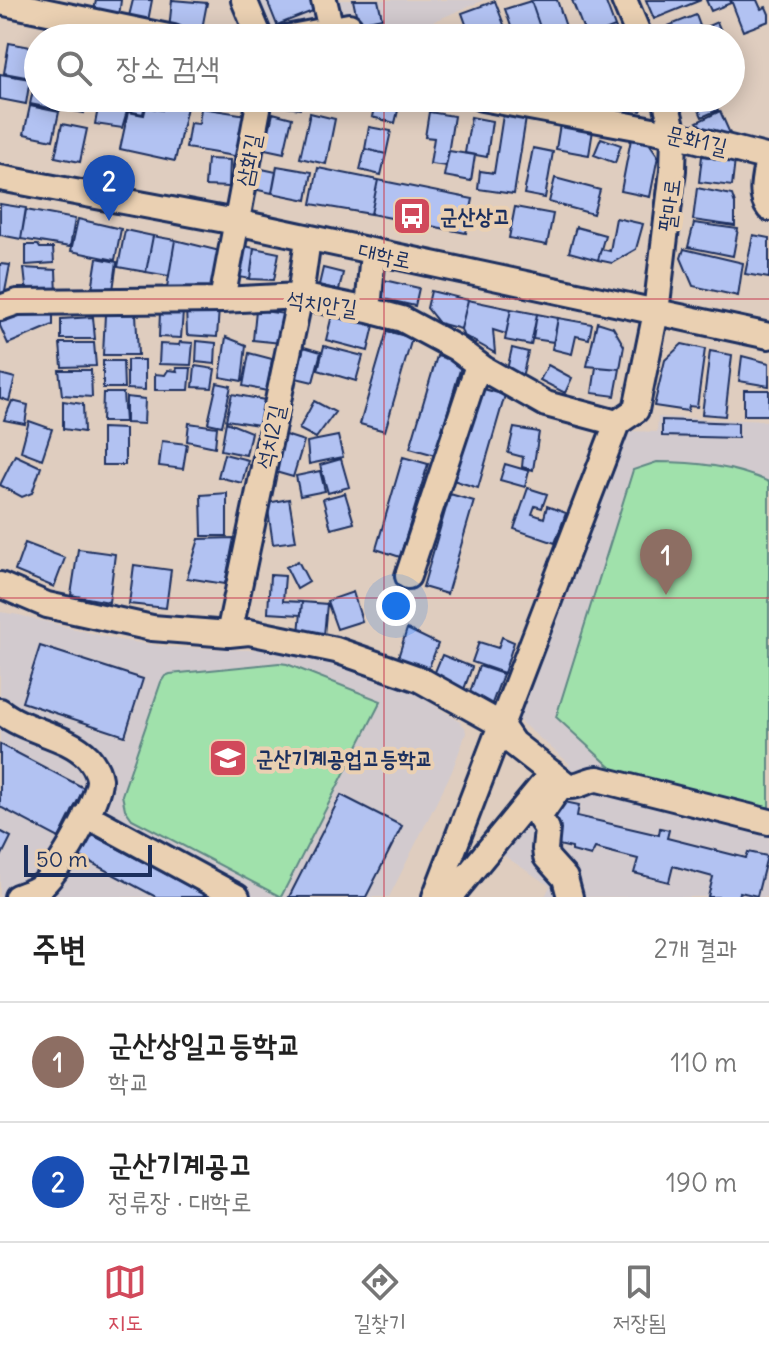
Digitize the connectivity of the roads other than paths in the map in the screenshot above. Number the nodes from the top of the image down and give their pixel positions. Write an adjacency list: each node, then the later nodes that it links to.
1 (244, 0): 6 (street)
2 (324, 0): 7 (street)
3 (624, 0): 8 (street)
4 (0, 2): 5 (street)
5 (106, 24)
6 (254, 24)
7 (338, 24)
8 (634, 24)
9 (257, 112): 16 (street, 삼화길)
10 (557, 112): 12 (street, 문화1길)
11 (668, 112): 12 (street, 팔마로)
12 (674, 134): 13 (street, 문화1길); 23 (street, 팔마로)
13 (769, 158): 15 (street)
14 (0, 178): 16 (street, 대학로)
15 (769, 208)
16 (236, 222): 17 (street, 대학로); 20 (street, 삼화길)
17 (308, 239): 18 (street, 대학로); 19 (street, 석치2길)
18 (373, 252): 22 (street); 23 (street, 대학로)
19 (300, 296): 20 (street, 석치안길); 22 (street, 석치안길); 29 (street, 석치2길)
20 (222, 300): 21 (street, 석치안길)
21 (0, 308)
22 (368, 310): 25 (street, 석치안길)
23 (656, 312): 24 (street, 대학로); 26 (street, 팔마로)
24 (769, 336)
25 (478, 365): 26 (street, 석치안길); 27 (street)
26 (617, 423): 31 (street, 팔마로)
27 (408, 576)
28 (0, 585): 29 (street)
29 (229, 634): 31 (street)
30 (0, 711): 33 (street)
31 (500, 724): 32 (street); 37 (street, 팔마로)
32 (558, 778): 34 (street); 38 (street); 39 (street)
33 (86, 815): 35 (street); 36 (street)
34 (769, 822)
35 (29, 895)
36 (237, 897)
37 (435, 897)
38 (450, 897)
39 (570, 897)

